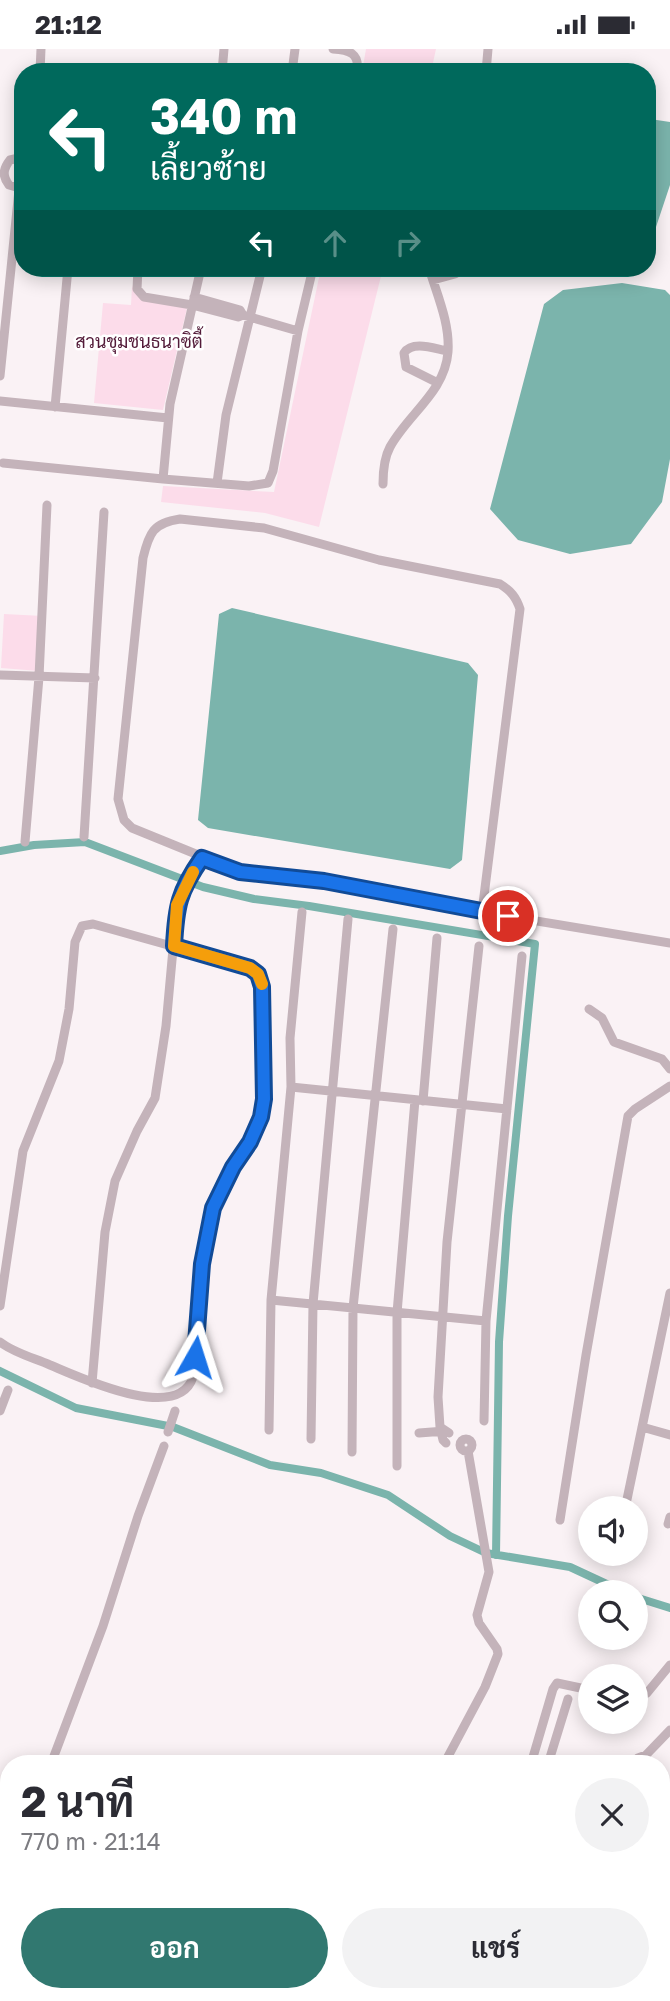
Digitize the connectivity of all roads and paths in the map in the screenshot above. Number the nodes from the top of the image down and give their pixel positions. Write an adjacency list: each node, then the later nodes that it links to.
1 (333, 49): 2 (street)
2 (357, 63)
3 (2, 170): 4 (street)
4 (14, 188)
5 (14, 250): 18 (street)
6 (67, 277): 22 (street)
7 (138, 277): 14 (street)
8 (199, 277): 14 (street)
9 (259, 277): 15 (street)
10 (311, 277): 16 (street)
11 (432, 277): 13 (street)
12 (444, 277): 13 (street)
13 (433, 280): 17 (street)
14 (193, 301): 15 (street); 23 (street)
15 (247, 316): 16 (street); 26 (street)
16 (298, 331): 26 (street)
17 (448, 351): 20 (street); 20 (street)
18 (1, 360): 19 (street)
19 (0, 376)
20 (439, 383): 27 (street)
21 (0, 401): 22 (street)
22 (55, 407): 23 (street)
23 (168, 418): 25 (street)
24 (4, 463): 25 (street)
25 (163, 479): 26 (street)
26 (216, 483)
27 (383, 484)
28 (47, 505): 31 (street)
29 (104, 512): 32 (street)
30 (0, 675): 31 (street)
31 (39, 677): 32 (street); 34 (street)
32 (95, 678): 33 (street)
33 (84, 837)
34 (25, 842)
35 (202, 858): 37 (street); 37 (street); 42 (street)
36 (302, 912): 48 (street)
37 (482, 912): 41 (street)
38 (348, 919): 49 (street)
39 (393, 929): 50 (street)
40 (438, 938): 51 (street)
41 (670, 943)
42 (174, 946): 57 (street); 63 (street); 63 (street)
43 (479, 946): 52 (street)
44 (522, 955): 53 (street)
45 (589, 1009): 46 (street)
46 (670, 1069)
47 (670, 1086): 79 (street)
48 (291, 1087): 49 (street); 55 (street)
49 (333, 1092): 50 (street); 56 (street)
50 (377, 1096): 51 (street); 58 (street)
51 (419, 1101): 52 (street); 59 (street)
52 (462, 1105): 53 (street); 60 (street)
53 (507, 1109): 61 (street)
54 (670, 1293): 68 (street)
55 (271, 1300): 56 (street); 69 (street)
56 (313, 1304): 58 (street); 73 (street)
57 (0, 1306)
58 (353, 1308): 59 (street); 76 (street)
59 (397, 1313): 60 (street); 77 (street)
60 (443, 1317): 61 (street); 74 (street)
61 (486, 1321): 67 (street)
62 (0, 1342): 63 (street)
63 (92, 1383)
64 (8, 1390): 65 (street)
65 (0, 1411)
66 (175, 1411): 70 (street)
67 (484, 1421)
68 (642, 1427): 72 (street); 78 (street)
69 (269, 1430)
70 (168, 1431)
71 (419, 1433): 74 (street)
72 (670, 1435)
73 (311, 1439)
74 (452, 1439): 86 (street)
75 (164, 1446): 85 (street)
76 (352, 1452)
77 (397, 1466)
78 (628, 1496)
79 (560, 1520)
80 (670, 1665): 82 (street)
81 (578, 1687): 87 (street)
82 (648, 1692)
83 (568, 1699): 88 (street)
84 (670, 1730): 89 (street)
85 (54, 1755)
86 (449, 1755)
87 (534, 1755)
88 (551, 1755)
89 (646, 1755)

